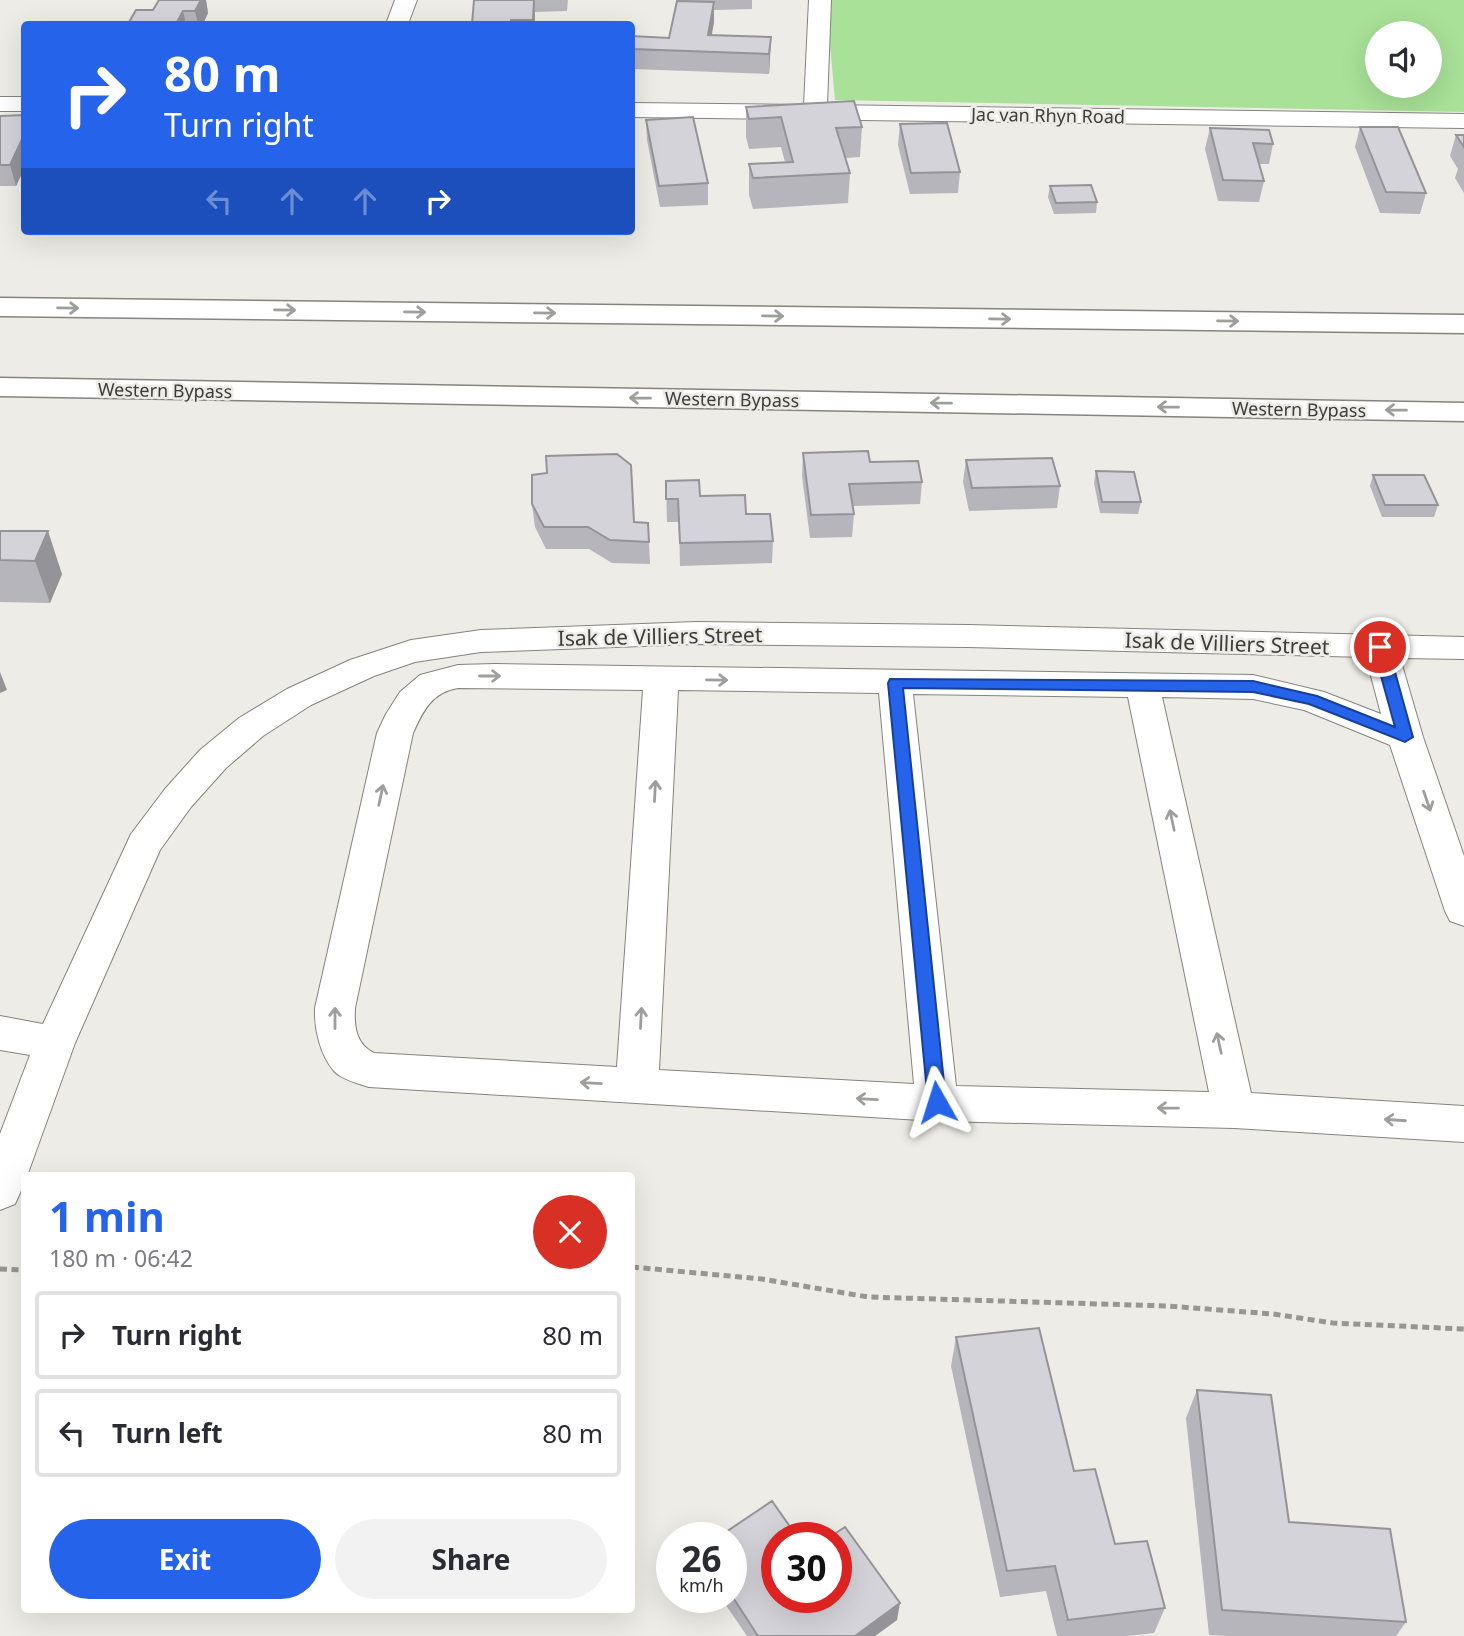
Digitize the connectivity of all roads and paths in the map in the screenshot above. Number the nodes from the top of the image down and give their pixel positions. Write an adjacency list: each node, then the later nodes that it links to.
1 (406, 0): 3 (street)
2 (820, 0): 7 (street)
3 (398, 21)
4 (0, 104): 5 (street)
5 (21, 104)
6 (635, 110): 7 (street, Jac van Rhyn Road)
7 (815, 112): 8 (street, Jac van Rhyn Road)
8 (1464, 121)
9 (0, 307): 10 (highway, one-way to 10)
10 (1464, 324)
11 (0, 387): 12 (highway, Western Bypass, one-way to 11)
12 (1464, 412)
13 (1380, 647): 14 (street, Isak de Villiers Street); 18 (street); 21 (street, Isak de Villiers Street)
14 (1464, 648)
15 (661, 680): 16 (street, one-way to 16); 22 (street, one-way to 15); 22 (street, one-way to 15)
16 (895, 683): 17 (street); 23 (street)
17 (1142, 684): 18 (street); 24 (street, one-way to 17)
18 (1405, 737): 19 (street, one-way to 19)
19 (1464, 911)
20 (0, 1033): 21 (street)
21 (55, 1043): 26 (street, Isak de Villiers Street)
22 (637, 1086): 23 (street, one-way to 22)
23 (937, 1102): 24 (street, one-way to 23)
24 (1234, 1110): 25 (street, one-way to 24)
25 (1464, 1124)
26 (0, 1191)
27 (635, 1267): 30 (path)
28 (0, 1269): 29 (path)
29 (21, 1270)
30 (1464, 1329)

